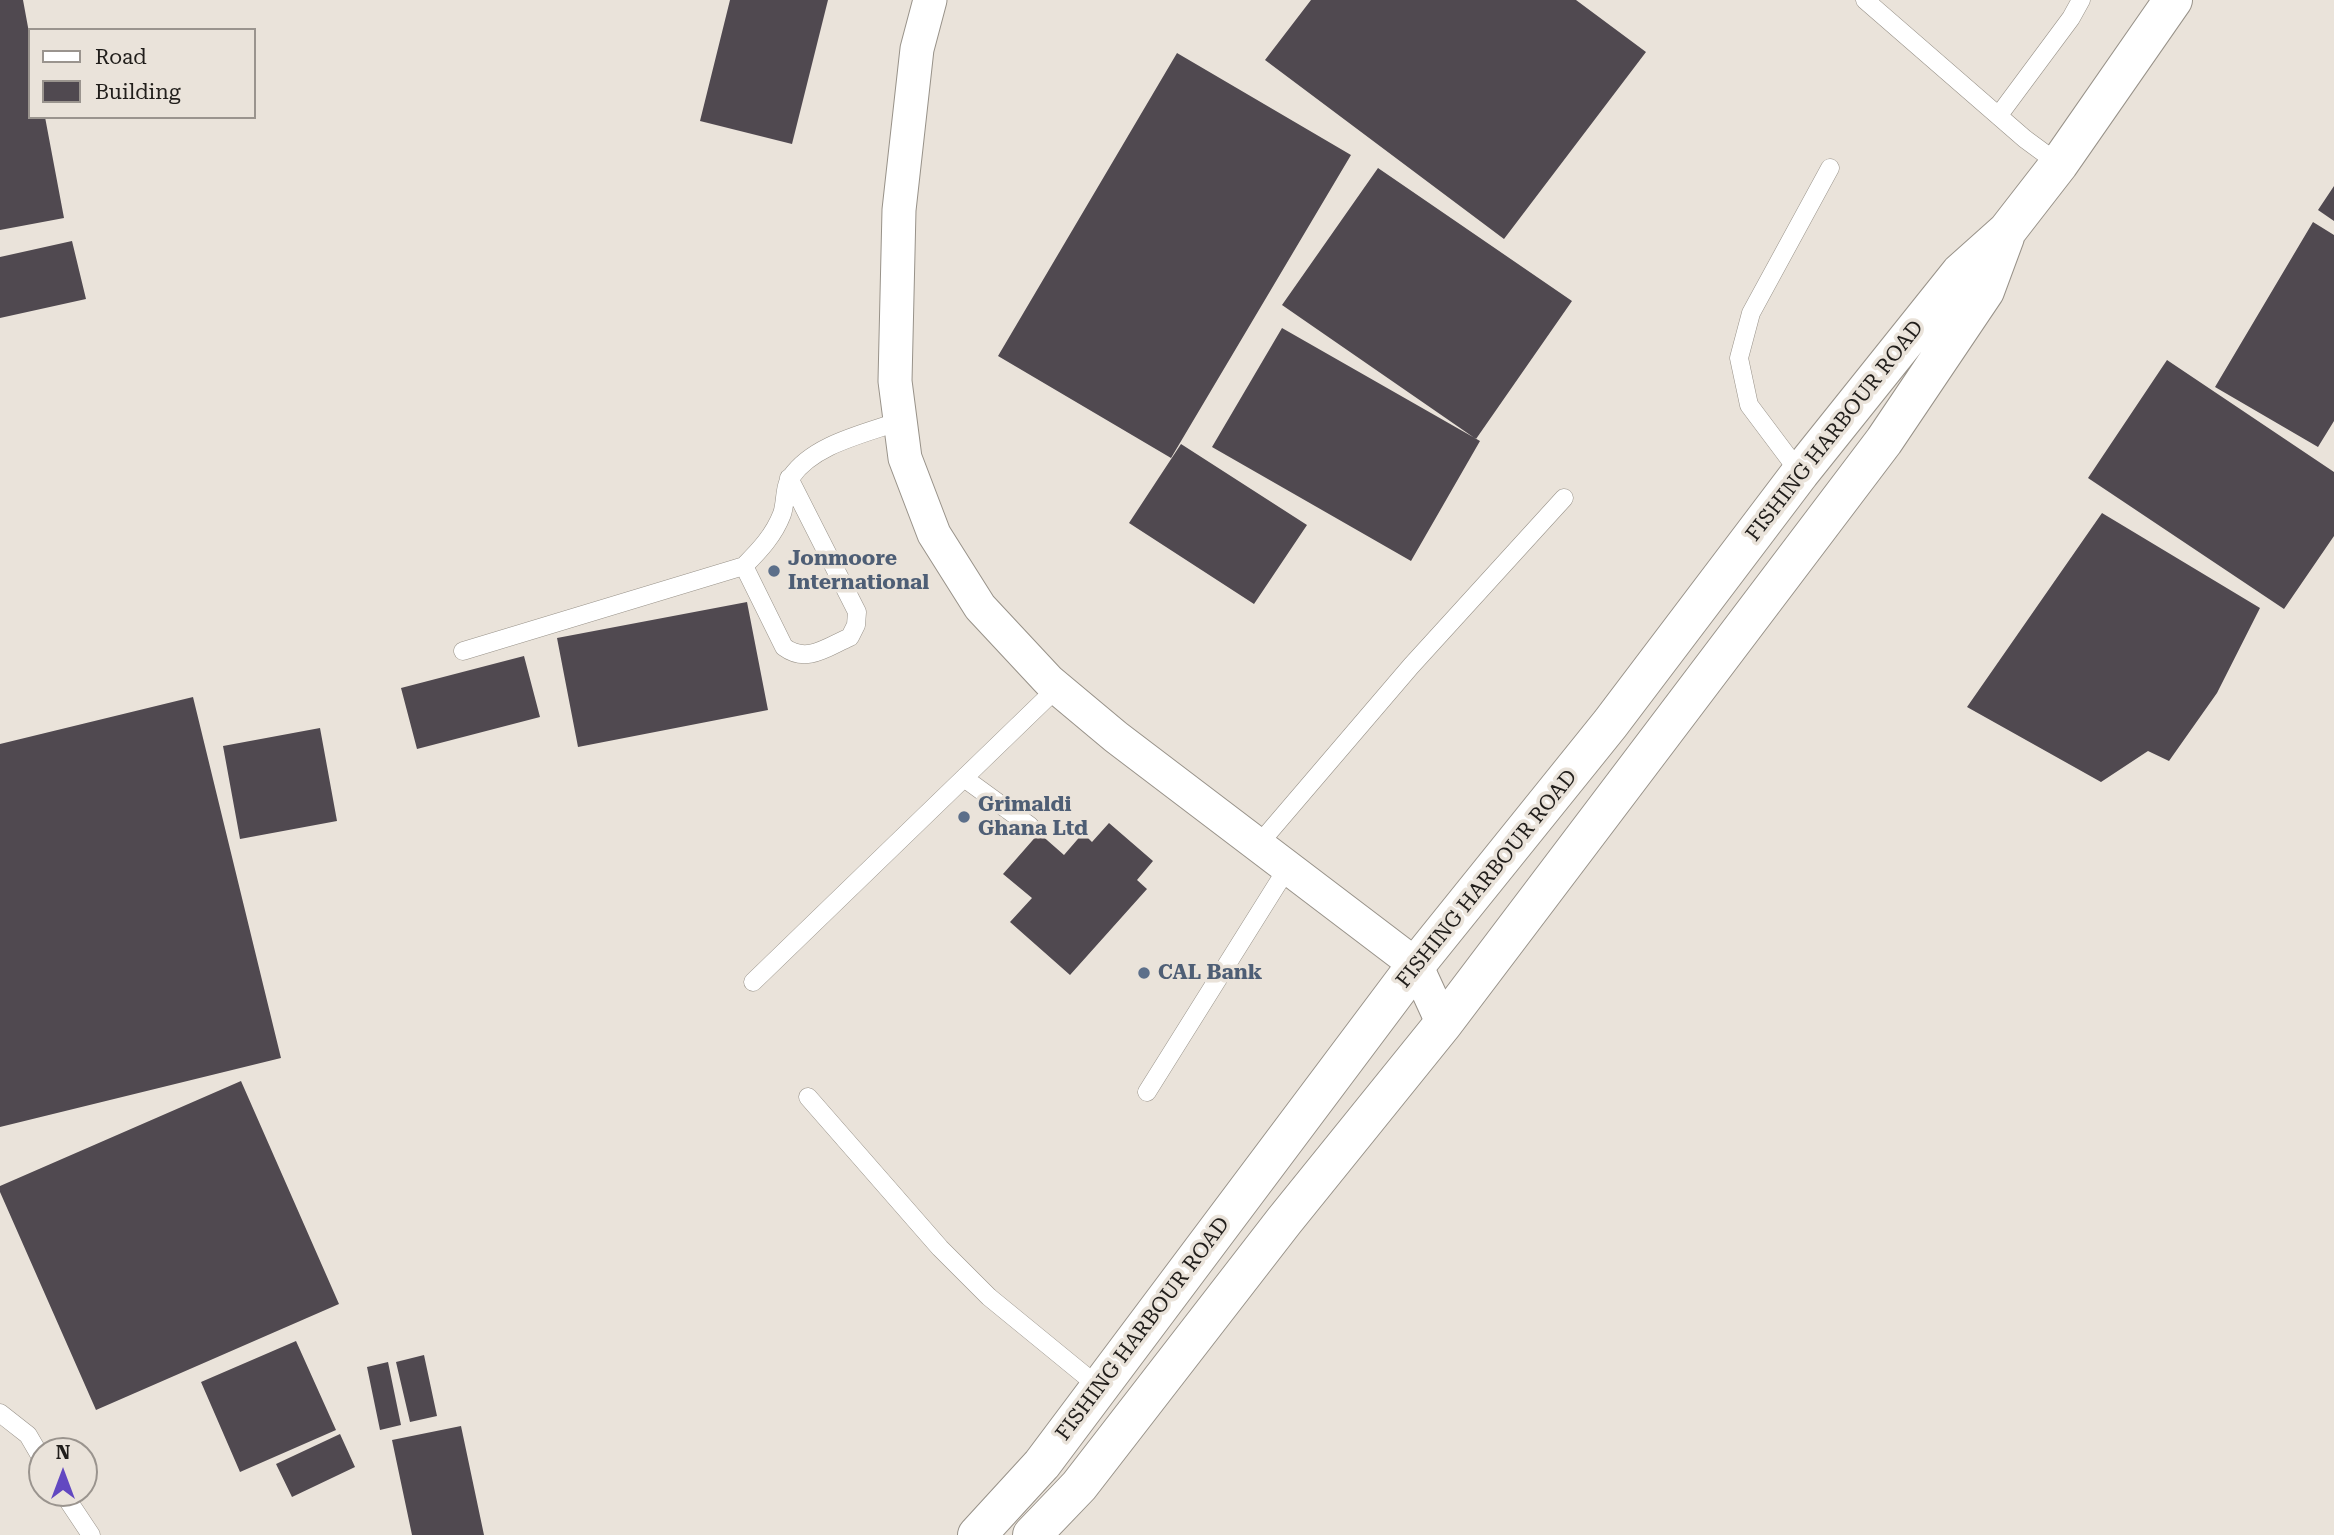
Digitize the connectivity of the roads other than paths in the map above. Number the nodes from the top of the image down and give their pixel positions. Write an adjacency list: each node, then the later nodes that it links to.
1 (930, 0): 9 (street)
2 (1865, 0): 5 (lane)
3 (2081, 0): 5 (lane)
4 (2173, 0): 6 (street, FISHING HARBOUR ROAD)
5 (1999, 115): 6 (lane)
6 (2059, 164): 8 (street, FISHING HARBOUR ROAD)
7 (1830, 168): 10 (lane)
8 (2007, 231): 10 (street, FISHING HARBOUR ROAD); 22 (street, FISHING HARBOUR ROAD)
9 (900, 421): 11 (lane); 15 (street)
10 (1800, 473): 20 (street, FISHING HARBOUR ROAD)
11 (789, 478): 13 (lane); 13 (lane)
12 (1564, 498): 18 (lane)
13 (744, 566): 14 (lane)
14 (463, 651)
15 (1057, 688): 16 (lane); 18 (street)
16 (964, 778): 17 (lane); 21 (lane)
17 (1031, 826)
18 (1258, 845): 19 (street)
19 (1287, 867): 20 (street); 23 (lane)
20 (1416, 965): 22 (street); 25 (street, FISHING HARBOUR ROAD)
21 (753, 982)
22 (1443, 1024): 31 (street, FISHING HARBOUR ROAD)
23 (1147, 1092)
24 (808, 1097): 25 (lane)
25 (1099, 1388): 30 (street, FISHING HARBOUR ROAD)
26 (0, 1413): 27 (lane)
27 (28, 1437)
28 (72, 1507): 29 (lane)
29 (91, 1535)
30 (976, 1535)
31 (1032, 1535)

